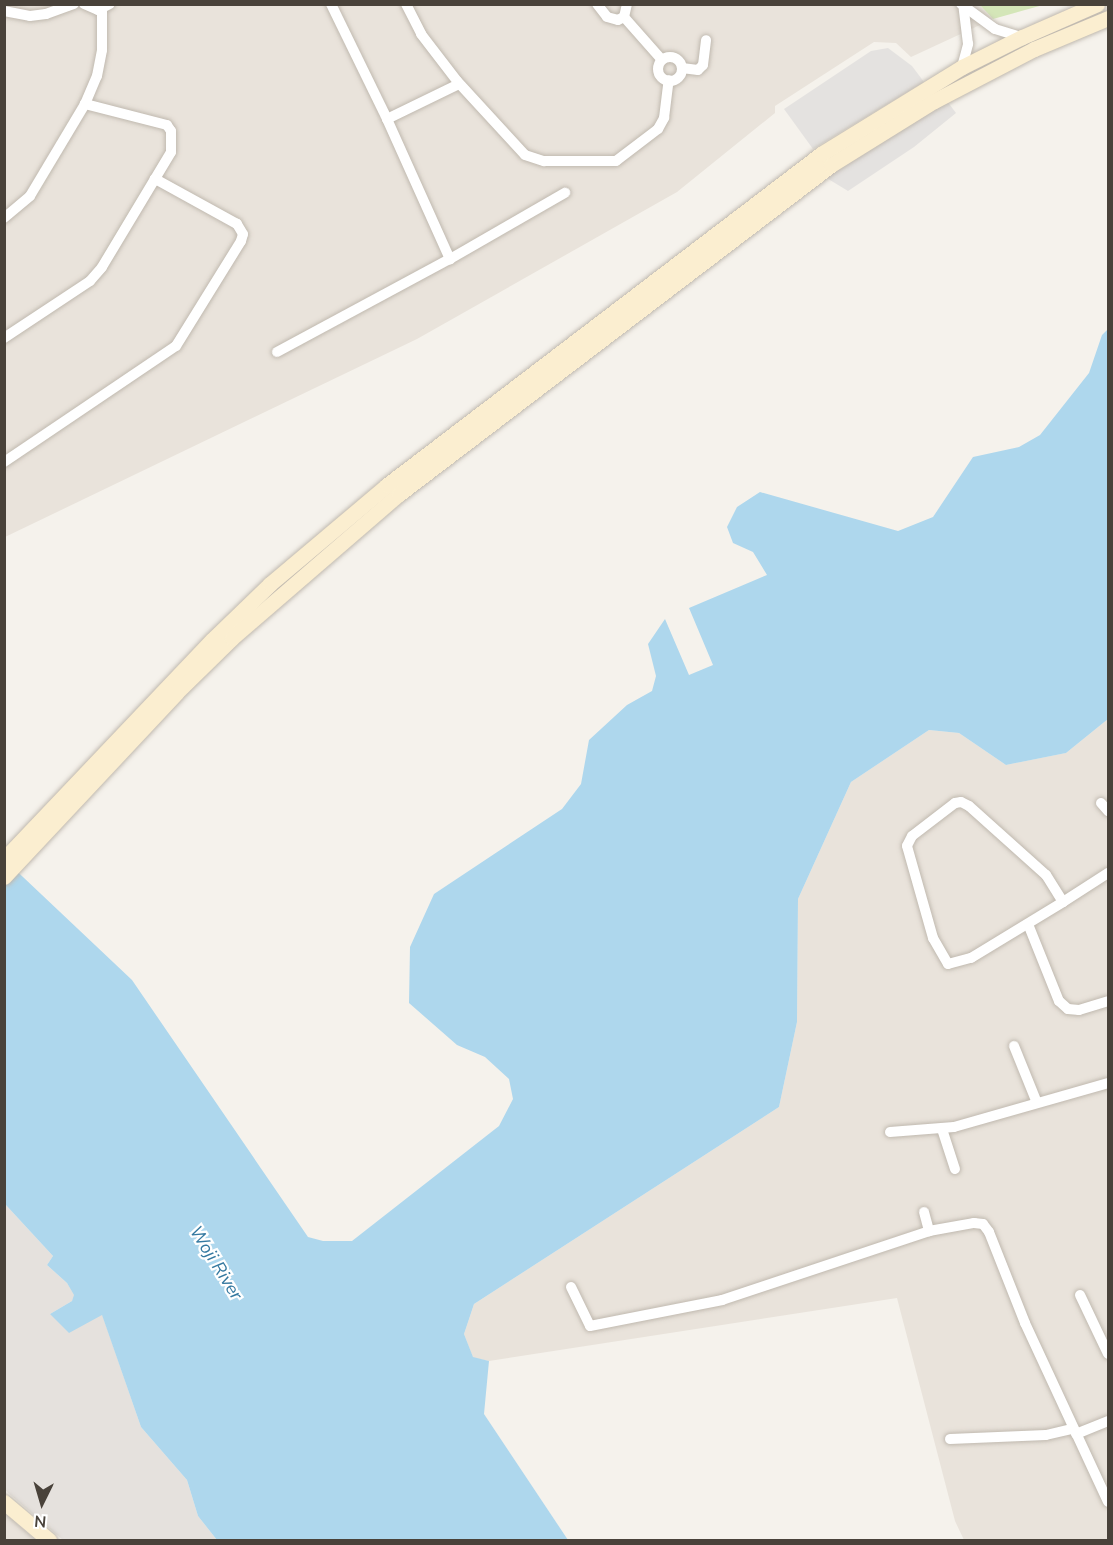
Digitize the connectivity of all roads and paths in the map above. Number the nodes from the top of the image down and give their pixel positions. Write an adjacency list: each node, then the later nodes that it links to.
1 (74, 4): 10 (street)
2 (84, 4): 8 (street)
3 (331, 4): 21 (street)
4 (406, 4): 19 (street)
5 (597, 4): 11 (street)
6 (627, 4): 11 (street)
7 (1097, 4): 13 (main road)
8 (106, 7): 20 (street)
9 (962, 7): 13 (street); 16 (street)
10 (4, 11)
11 (624, 17): 15 (street)
12 (1108, 18): 29 (main road)
13 (1022, 37): 16 (main road)
14 (706, 40): 17 (street)
15 (662, 60): 17 (street); 18 (street)
16 (962, 67): 29 (main road)
17 (682, 68): 18 (street)
18 (669, 80): 19 (street)
19 (459, 84): 21 (street)
20 (85, 104): 22 (street); 24 (street)
21 (387, 119): 25 (street)
22 (155, 179): 26 (street); 28 (street)
23 (565, 193): 25 (street)
24 (4, 218)
25 (450, 259): 27 (street)
26 (4, 338)
27 (277, 352)
28 (4, 462)
29 (28, 843): 30 (main road); 32 (main road)
30 (4, 859)
31 (1108, 873): 33 (street)
32 (4, 877)
33 (1063, 902): 34 (street); 34 (street)
34 (1028, 924): 35 (street)
35 (1108, 1001)
36 (1014, 1046): 38 (street)
37 (1108, 1083): 38 (street)
38 (1037, 1103): 39 (street)
39 (942, 1129): 40 (street); 41 (street)
40 (890, 1132)
41 (955, 1169)
42 (924, 1212): 43 (street)
43 (929, 1231): 44 (street); 48 (street)
44 (571, 1287)
45 (1080, 1295): 46 (street)
46 (1108, 1354)
47 (1108, 1421): 48 (street)
48 (1074, 1431): 49 (street); 51 (street)
49 (950, 1439)
50 (4, 1502): 52 (main road)
51 (1108, 1502)
52 (12, 1515): 53 (main road)
53 (49, 1540)

